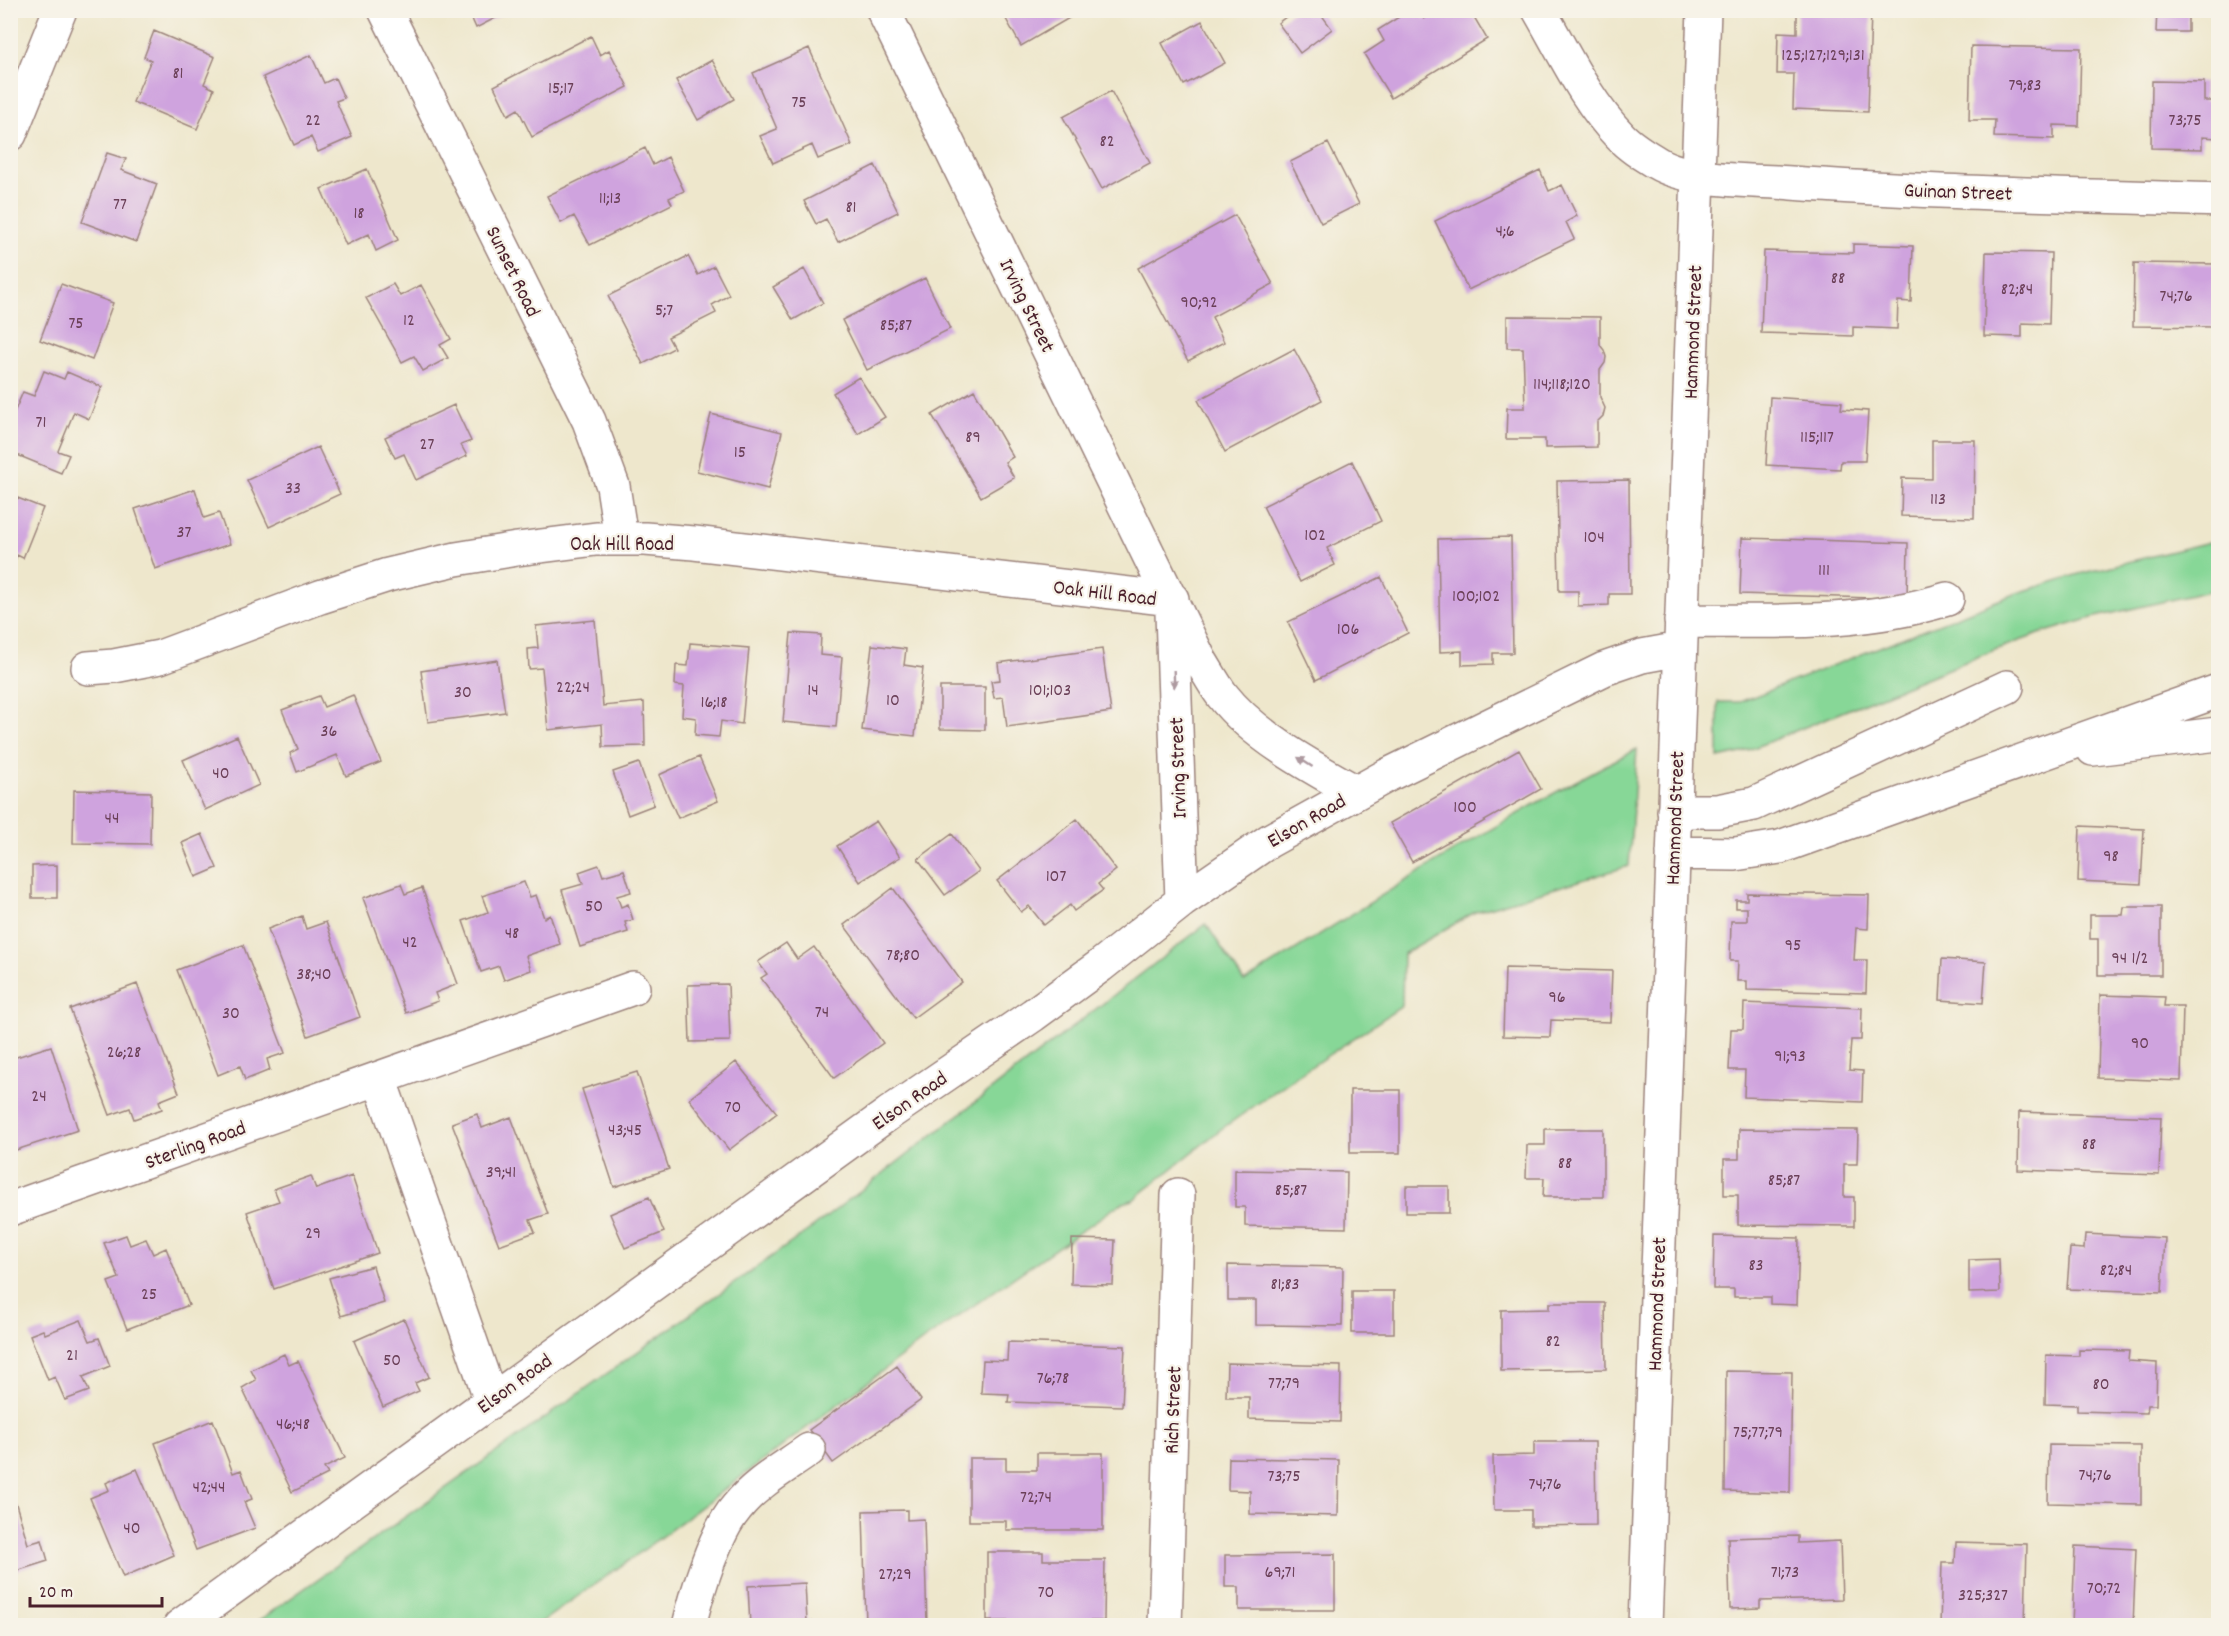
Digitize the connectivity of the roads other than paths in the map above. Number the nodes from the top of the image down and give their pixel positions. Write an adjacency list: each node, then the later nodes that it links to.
1 (60, 10): 6 (street)
2 (385, 10): 9 (street, Sunset Road)
3 (883, 10): 10 (street, Irving Street)
4 (1539, 10): 7 (street, Guinan Street)
5 (1704, 10): 7 (street, Hammond Street)
6 (10, 134)
7 (1698, 176): 8 (street, Guinan Street); 12 (street, Hammond Street)
8 (2218, 200)
9 (621, 538): 10 (street, Oak Hill Road); 13 (street, Oak Hill Road)
10 (1172, 599): 18 (street, Irving Street, one-way to 10); 21 (street, Irving Street, one-way to 21)
11 (1947, 599): 12 (street, Elson Road)
12 (1681, 635): 18 (street, Elson Road); 19 (street, Hammond Street)
13 (88, 668)
14 (2007, 687): 19 (street)
15 (2218, 691): 17 (street)
16 (2218, 735): 17 (street)
17 (2037, 755): 20 (street)
18 (1356, 792): 21 (street, Elson Road)
19 (1674, 811): 20 (street, Hammond Street)
20 (1672, 853): 31 (street, Hammond Street)
21 (1182, 901): 26 (street, Elson Road)
22 (633, 988): 23 (street, Sterling Road)
23 (379, 1078): 25 (street, Sterling Road); 26 (street)
24 (1178, 1195): 30 (street, Rich Street)
25 (10, 1209)
26 (491, 1400): 29 (street, Elson Road)
27 (809, 1450): 28 (street)
28 (692, 1612)
29 (180, 1626)
30 (1165, 1626)
31 (1645, 1626)

